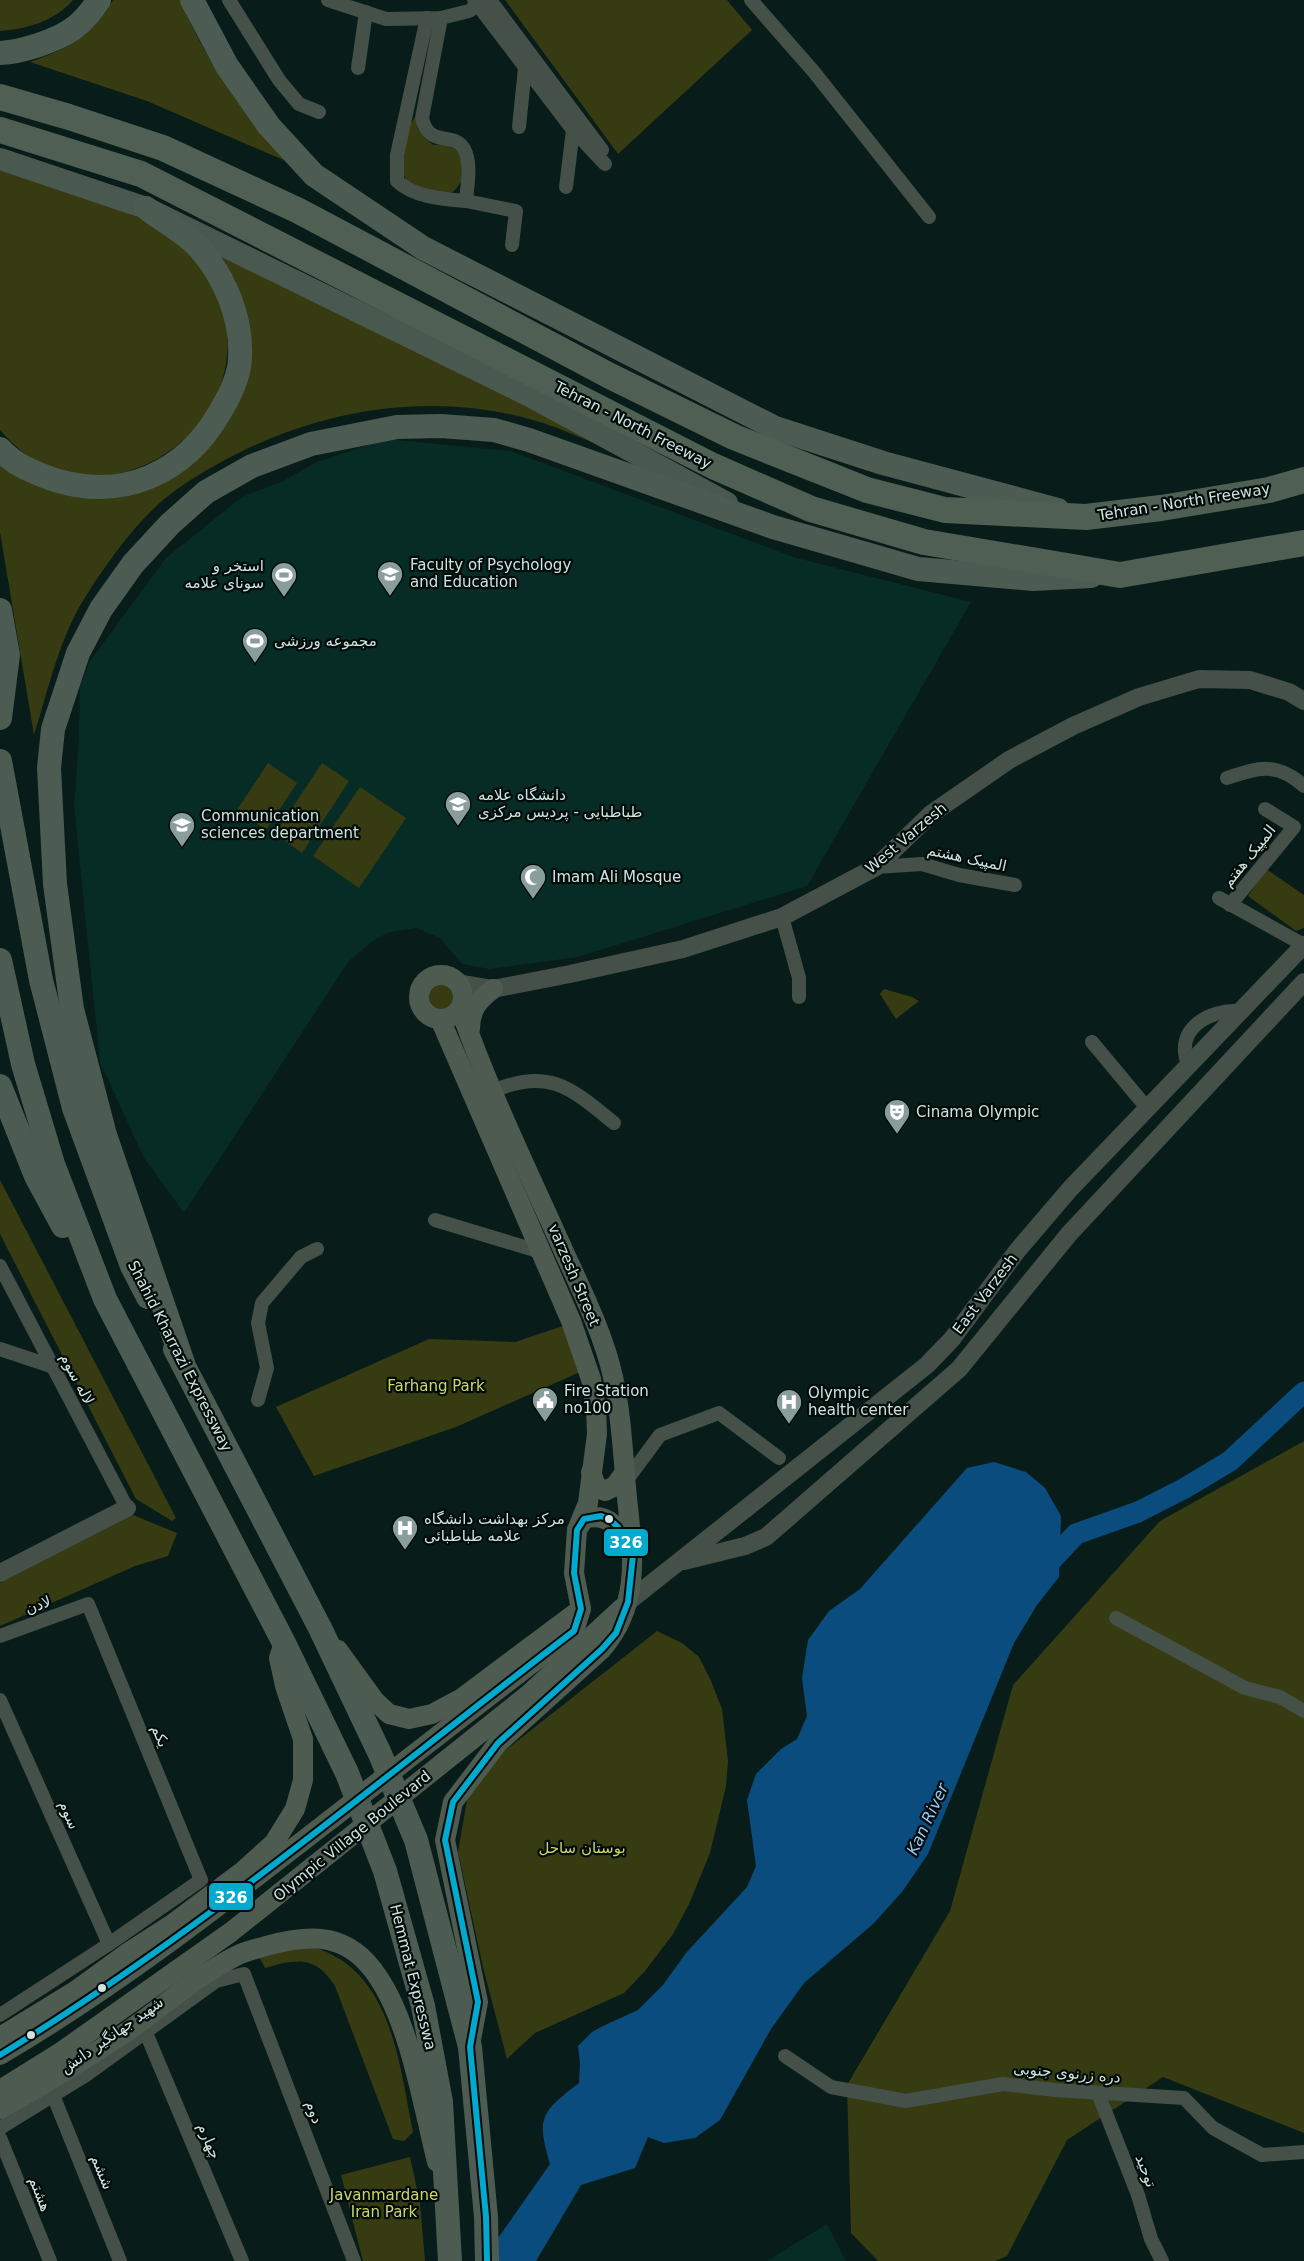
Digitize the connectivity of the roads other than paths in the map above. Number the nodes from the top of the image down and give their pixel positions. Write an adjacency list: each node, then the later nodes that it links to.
1 (99, 0): 9 (highway)
2 (192, 0): 25 (highway)
3 (229, 0): 13 (street)
4 (328, 0): 7 (street)
5 (751, 0): 21 (street)
6 (482, 2): 8 (street); 11 (street); 16 (street)
7 (366, 12): 8 (street); 10 (street)
8 (434, 18): 19 (street); 19 (street)
9 (0, 53)
10 (358, 68)
11 (525, 69): 14 (street); 16 (street)
12 (0, 97): 25 (highway, Tehran - North Freeway)
13 (319, 112)
14 (519, 127)
15 (0, 130): 28 (highway, Tehran - North Freeway)
16 (573, 130): 18 (street)
17 (0, 159): 20 (main road)
18 (566, 187)
19 (466, 201): 22 (street)
20 (146, 208): 23 (highway); 26 (main road)
21 (929, 217)
22 (512, 245)
23 (0, 449)
24 (1304, 480): 25 (highway, Tehran - North Freeway)
25 (1086, 517)
26 (773, 528): 28 (highway); 59 (highway)
27 (1304, 543): 28 (highway, Tehran - North Freeway)
28 (1120, 575)
29 (0, 610): 31 (highway)
30 (1304, 701): 36 (street, West Varzesh)
31 (0, 718)
32 (0, 761): 59 (highway, Shahid Kharrazi Expressway)
33 (1227, 778): 34 (street)
34 (1304, 786)
35 (1265, 809): 39 (street, المپیک هفتم)
36 (876, 867): 37 (street, المپیک هشتم); 38 (street, West Varzesh)
37 (1015, 885)
38 (783, 917): 43 (street, West Varzesh); 44 (street)
39 (1304, 945): 51 (street, East Varzesh)
40 (0, 960): 57 (highway)
41 (1304, 982): 68 (street)
42 (458, 983): 43 (street, West Varzesh); 45 (main road); 46 (main road)
43 (493, 989): 47 (main road)
44 (799, 998)
45 (460, 1008): 46 (main road); 47 (main road, varzesh Street)
46 (440, 1019): 55 (main road, varzesh Street)
47 (470, 1038): 50 (main road, varzesh Street)
48 (1092, 1042): 51 (street)
49 (0, 1086): 57 (highway)
50 (493, 1091): 52 (street); 64 (main road, varzesh Street)
51 (1147, 1108): 68 (street, East Varzesh)
52 (614, 1123)
53 (435, 1220): 55 (street)
54 (317, 1249): 61 (street)
55 (541, 1252): 63 (main road, varzesh Street)
56 (0, 1266): 60 (street, لاله سوم)
57 (105, 1299): 76 (highway)
58 (0, 1349): 60 (street)
59 (183, 1363): 74 (highway, Shahid Kharrazi Expressway)
60 (51, 1366): 65 (street, لاله سوم)
61 (258, 1400)
62 (779, 1458): 64 (street)
63 (591, 1472): 64 (main road); 66 (main road, varzesh Street)
64 (625, 1477): 67 (main road, varzesh Street)
65 (127, 1508): 69 (street)
66 (577, 1530): 67 (main road); 72 (main road, varzesh Street)
67 (633, 1555): 70 (main road, varzesh Street)
68 (679, 1562): 70 (street, East Varzesh)
69 (0, 1573)
70 (628, 1602): 84 (main road, varzesh Street); 87 (main road, Olympic Village Boulevard)
71 (88, 1604): 75 (street, لادن); 79 (street, یکم)
72 (581, 1609): 74 (main road); 85 (main road, Olympic Village Boulevard)
73 (1116, 1618): 78 (street)
74 (320, 1628): 84 (highway, Shahid Kharrazi Expressway)
75 (0, 1636)
76 (284, 1643): 83 (main road); 94 (highway, Hemmat Expresswa)
77 (0, 1700): 79 (street, سوم)
78 (1304, 1711)
79 (109, 1944): 81 (street)
80 (244, 1974): 82 (street, شهید جهانگیر دانش); 98 (street, دوم)
81 (2, 2010)
82 (146, 2033): 89 (street, شهید جهانگیر دانش); 97 (street, چهارم)
83 (0, 2037)
84 (470, 2048): 100 (highway, Shahid Kharrazi Expressway)
85 (0, 2055)
86 (785, 2056): 88 (street, دره زرنوی جنوبی)
87 (0, 2090)
88 (1098, 2093): 93 (street, دره زرنوی جنوبی); 101 (street, توحید)
89 (53, 2096): 91 (street, شهید جهانگیر دانش); 96 (street, ششم)
90 (0, 2109): 94 (main road)
91 (0, 2128)
92 (0, 2138): 95 (street, هشتم)
93 (1304, 2152)
94 (445, 2192): 99 (highway, Hemmat Expresswa)
95 (50, 2261)
96 (120, 2261)
97 (242, 2261)
98 (354, 2261)
99 (450, 2261)
100 (486, 2261)
101 (1162, 2261)

